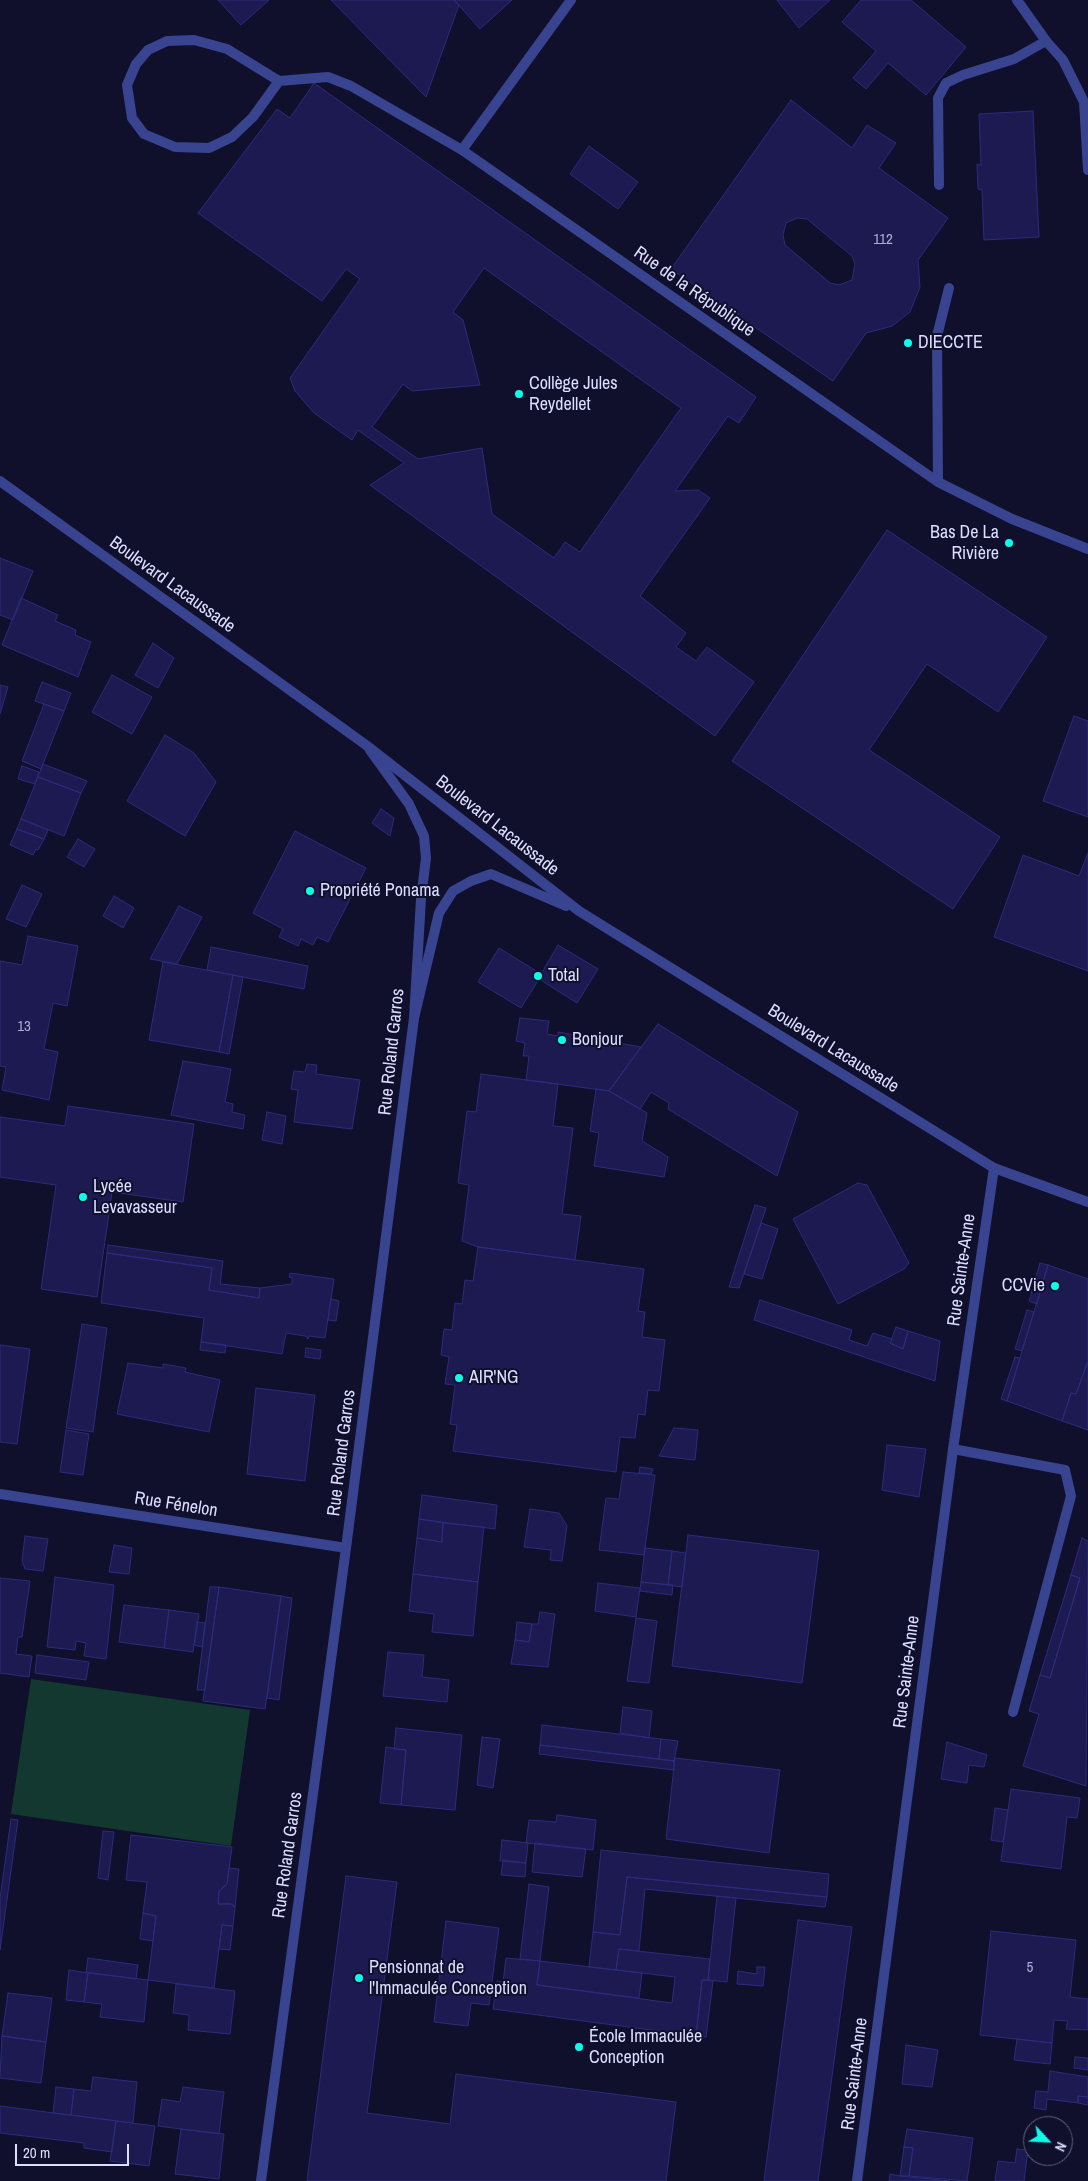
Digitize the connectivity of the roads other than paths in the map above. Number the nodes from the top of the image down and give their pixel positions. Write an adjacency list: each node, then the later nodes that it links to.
1 (572, 0): 6 (street)
2 (1017, 0): 3 (street)
3 (1046, 41): 5 (street); 8 (street)
4 (279, 81): 4 (street); 6 (street, Rue de la République)
5 (1086, 102): 7 (street)
6 (462, 150): 11 (street, Rue de la République)
7 (1088, 170)
8 (940, 184)
9 (949, 288): 11 (street)
10 (0, 481): 13 (street, Boulevard Lacaussade)
11 (938, 482): 12 (street, Rue de la République)
12 (1088, 549)
13 (366, 745): 14 (street, Boulevard Lacaussade); 15 (street, Rue Roland Garros)
14 (579, 911): 15 (street); 16 (street, Boulevard Lacaussade)
15 (414, 1018): 20 (street, Rue Roland Garros)
16 (994, 1168): 17 (street, Boulevard Lacaussade); 18 (street, Rue Sainte-Anne)
17 (1088, 1202)
18 (953, 1450): 21 (street); 23 (street, Rue Sainte-Anne)
19 (0, 1494): 20 (street, Rue Fénelon)
20 (346, 1548): 22 (street, Rue Roland Garros)
21 (1014, 1712)
22 (261, 2181)
23 (857, 2181)

